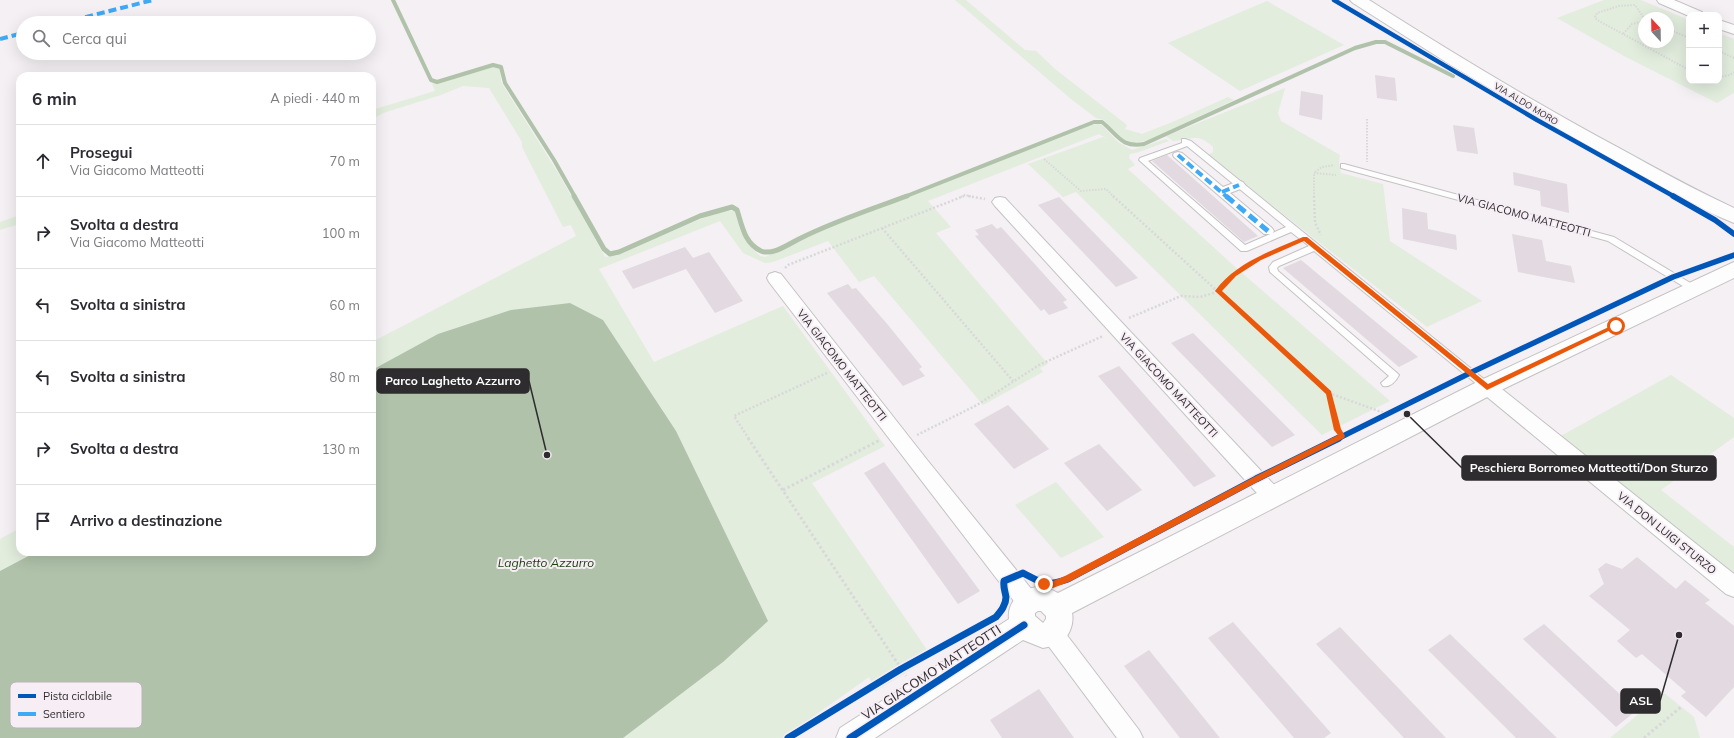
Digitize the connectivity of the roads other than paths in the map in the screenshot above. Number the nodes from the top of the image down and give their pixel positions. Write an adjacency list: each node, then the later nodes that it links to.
1 (1358, 0): 10 (street, VIA ALDO MORO)
2 (1663, 0): 3 (street)
3 (1691, 12)
4 (1722, 25): 5 (street)
5 (1734, 30)
6 (1178, 155): 9 (street)
7 (1344, 166): 19 (lane, VIA GIACOMO MATTEOTTI)
8 (1239, 185): 9 (street); 14 (lane); 14 (lane)
9 (1222, 192): 15 (street)
10 (1700, 200): 12 (street, VIA ALDO MORO); 13 (street, VIA ALDO MORO)
11 (1000, 202): 22 (street, VIA GIACOMO MATTEOTTI)
12 (1734, 216)
13 (1734, 225)
14 (1292, 228): 16 (lane)
15 (1268, 231)
16 (1314, 246): 20 (lane); 21 (lane)
17 (1732, 271): 19 (street)
18 (774, 278): 24 (street, VIA GIACOMO MATTEOTTI)
19 (1694, 289): 21 (street)
20 (1386, 383)
21 (1487, 387): 22 (street); 23 (street, VIA DON LUIGI STURZO)
22 (1273, 497): 25 (street)
23 (1734, 587)
24 (1026, 614): 25 (street, VIA GIACOMO MATTEOTTI); 26 (street, VIA GIACOMO MATTEOTTI)
25 (1054, 620): 27 (street)
26 (850, 738)
27 (1131, 738)

